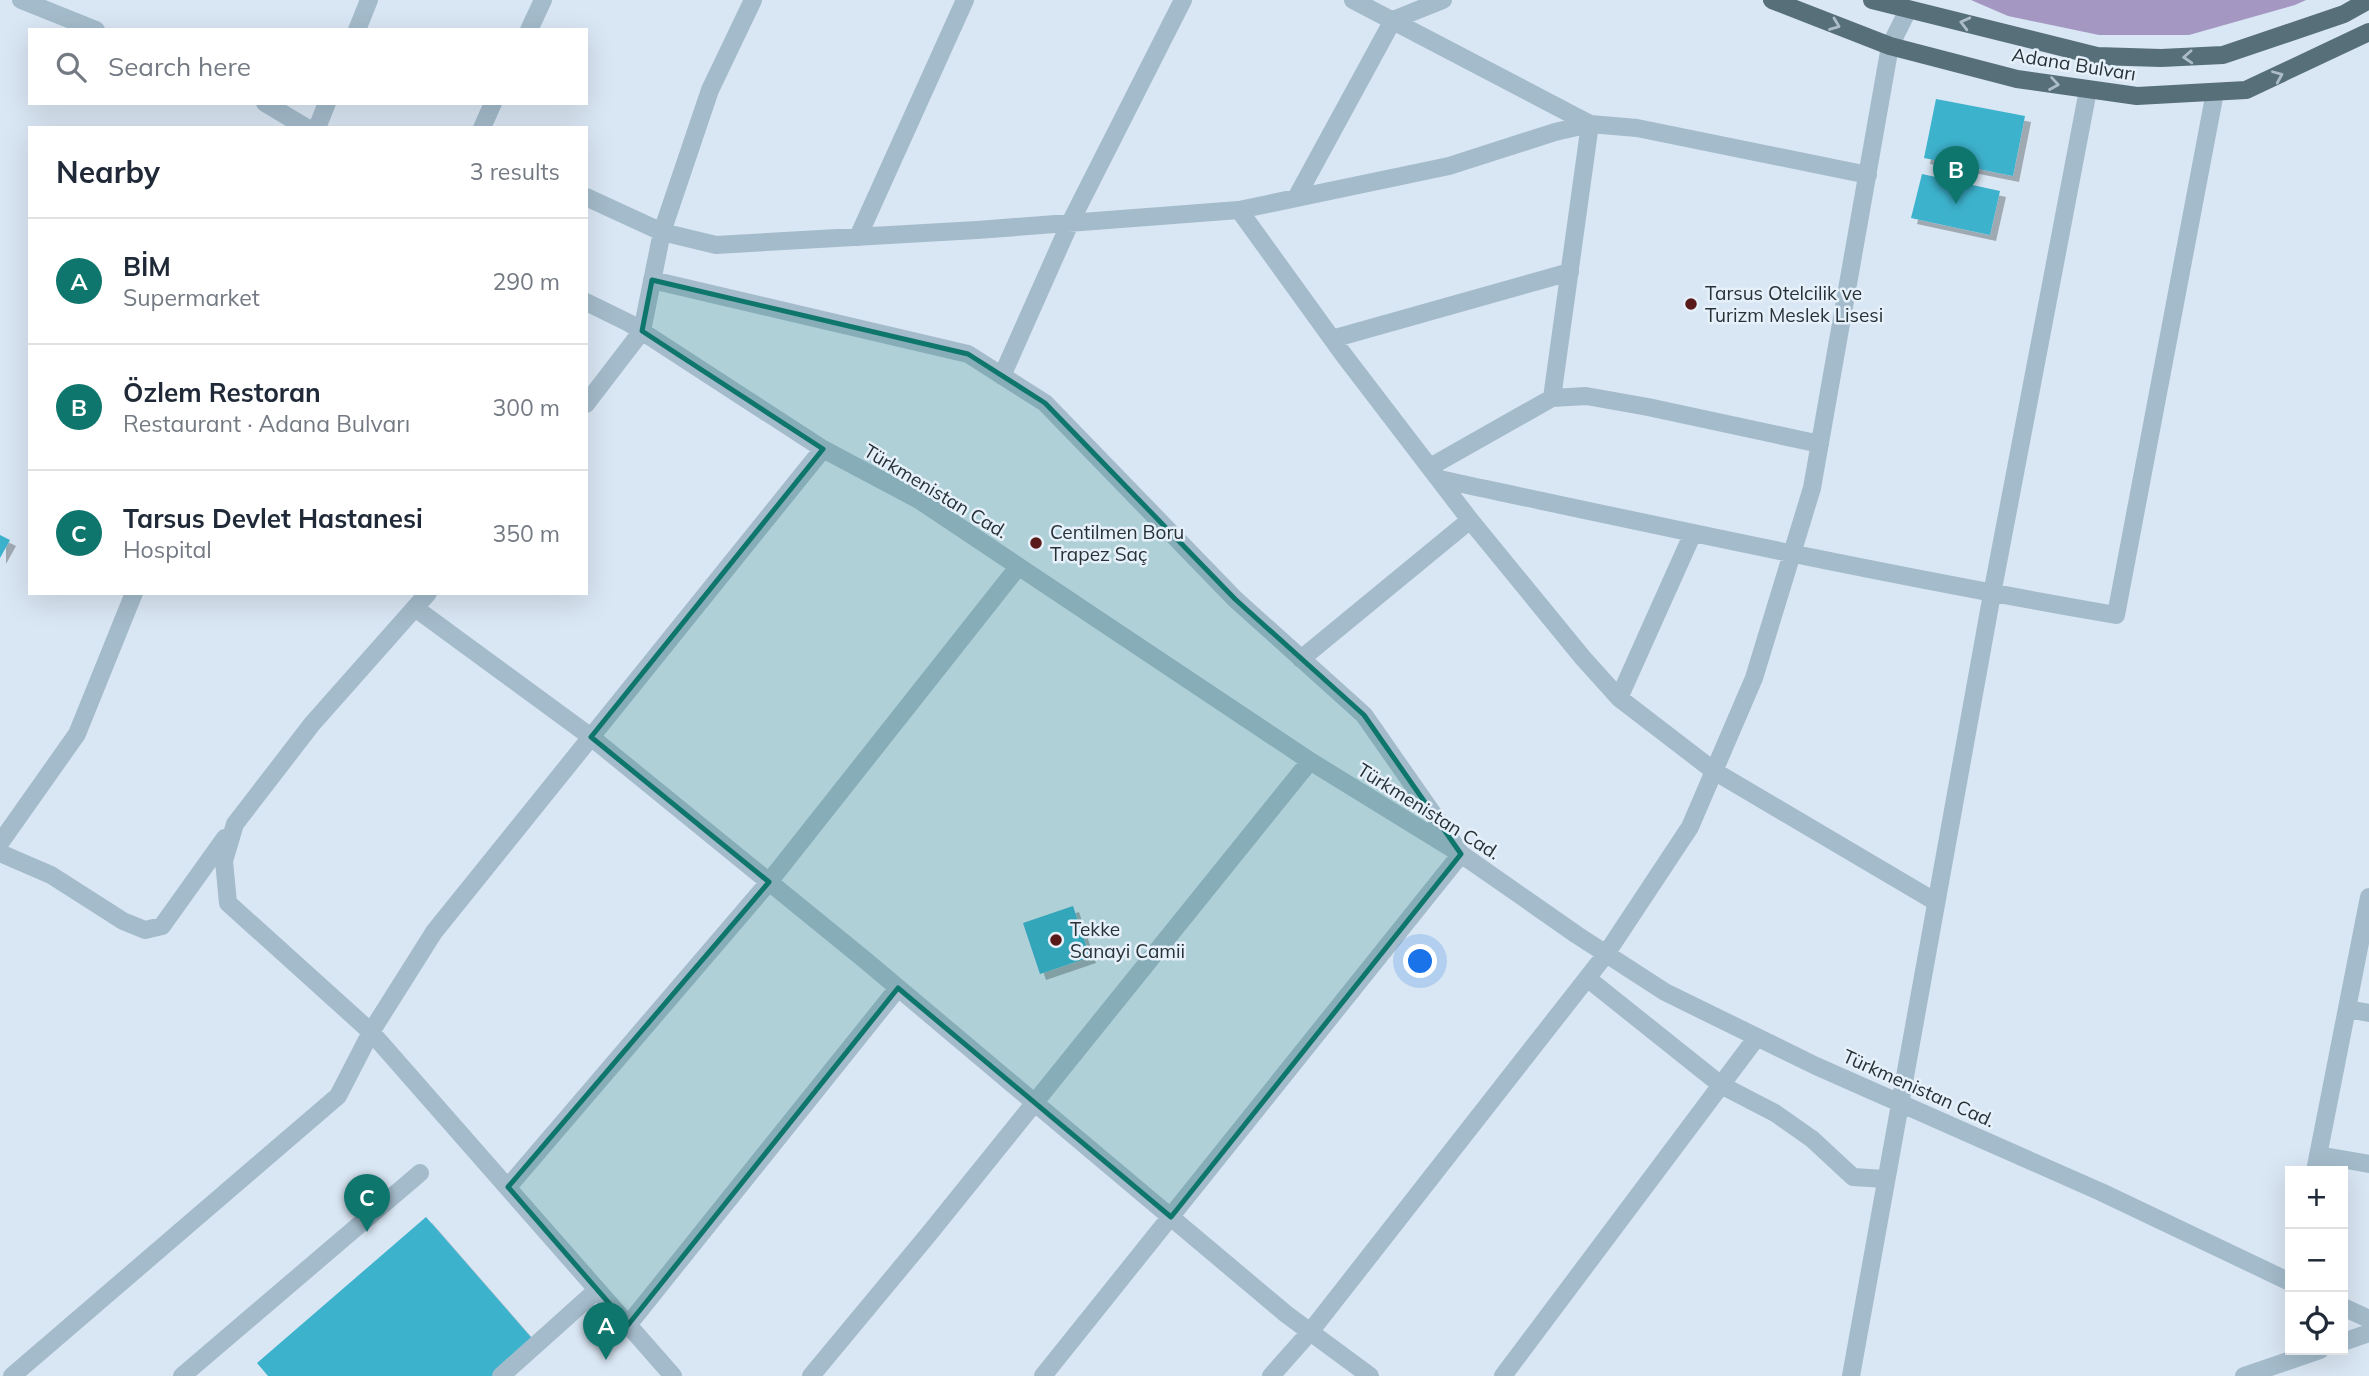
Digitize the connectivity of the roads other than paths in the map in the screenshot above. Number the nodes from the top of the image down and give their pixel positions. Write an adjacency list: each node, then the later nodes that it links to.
1 (21, 0): 14 (street)
2 (369, 0): 15 (street)
3 (543, 0): 16 (street)
4 (753, 0): 33 (street)
5 (965, 0): 34 (street)
6 (1182, 0): 32 (street)
7 (1353, 0): 13 (street)
8 (1443, 0): 13 (street)
9 (1772, 0): 18 (main road, Adana Bulvarı, one-way to 18)
10 (1872, 0): 12 (main road, Adana Bulvarı)
11 (2369, 0): 12 (main road, Adana Bulvarı, one-way to 12)
12 (1908, 9): 18 (street)
13 (1393, 20): 24 (street); 30 (street)
14 (91, 28)
15 (358, 28)
16 (529, 28)
17 (2369, 32): 20 (main road, Adana Bulvarı, one-way to 17)
18 (1890, 46): 19 (main road, Adana Bulvarı, one-way to 19); 28 (street)
19 (2088, 90): 20 (main road, Adana Bulvarı); 50 (street)
20 (2215, 92): 50 (street)
21 (268, 105): 25 (street)
22 (326, 105): 26 (street)
23 (492, 105): 27 (street)
24 (1590, 124): 28 (street); 30 (street); 35 (street)
25 (304, 126)
26 (318, 126)
27 (483, 126)
28 (1868, 175): 43 (street)
29 (588, 198): 33 (street)
30 (1296, 198): 31 (street)
31 (1239, 210): 32 (street); 39 (street)
32 (1070, 223): 34 (street); 40 (street)
33 (662, 232): 34 (street); 36 (street)
34 (858, 237)
35 (1570, 272): 39 (street); 41 (street)
36 (652, 280): 38 (street); 40 (street)
37 (588, 303): 38 (street, Türkmenistan Cad.)
38 (642, 331): 42 (street); 44 (street, Türkmenistan Cad.)
39 (1332, 338): 45 (street)
40 (1002, 376): 54 (street)
41 (1552, 398): 43 (street); 45 (street)
42 (588, 401)
43 (1820, 444): 48 (street)
44 (823, 449): 49 (street, Türkmenistan Cad.); 56 (street)
45 (1434, 473): 46 (street); 47 (street)
46 (1469, 520): 54 (street); 55 (street)
47 (1693, 533): 48 (street); 55 (street)
48 (1792, 554): 50 (street); 58 (street)
49 (1018, 567): 57 (street, Türkmenistan Cad.); 63 (street)
50 (1992, 594): 65 (street)
51 (133, 595): 60 (street)
52 (426, 595): 53 (street)
53 (415, 608): 56 (street); 59 (street)
54 (1301, 659): 62 (street)
55 (1619, 698): 58 (street)
56 (591, 737): 63 (street); 71 (street)
57 (1310, 761): 62 (street, Türkmenistan Cad.); 75 (street)
58 (1714, 771): 65 (street); 66 (street)
59 (235, 824): 61 (street); 71 (street)
60 (0, 843)
61 (0, 853)
62 (1461, 854): 66 (street, Türkmenistan Cad.); 81 (street)
63 (769, 882): 68 (street); 80 (street)
64 (2369, 897): 69 (street)
65 (1936, 902): 74 (street)
66 (1606, 954): 67 (street); 72 (street, Türkmenistan Cad.)
67 (1587, 978): 73 (street); 87 (street)
68 (898, 988): 75 (street); 86 (street)
69 (2347, 1009): 70 (street); 76 (street)
70 (2369, 1013)
71 (371, 1032): 80 (street); 91 (street)
72 (1757, 1037): 73 (street); 74 (street, Türkmenistan Cad.)
73 (1721, 1085): 79 (street); 99 (street)
74 (1899, 1102): 79 (street); 82 (street, Türkmenistan Cad.)
75 (1035, 1103): 81 (street); 95 (street)
76 (2316, 1163): 77 (street)
77 (2369, 1164)
78 (420, 1173): 92 (street)
79 (1885, 1180): 100 (street)
80 (508, 1187): 83 (street)
81 (1171, 1217): 87 (street); 96 (street)
82 (2285, 1280)
83 (597, 1290): 86 (street); 93 (street)
84 (2348, 1309): 85 (street)
85 (2369, 1319)
86 (628, 1325): 94 (street)
87 (1310, 1332): 97 (street); 98 (street)
88 (2369, 1333): 89 (street)
89 (2348, 1340)
90 (2305, 1355): 101 (street)
91 (12, 1376)
92 (182, 1376)
93 (501, 1376)
94 (673, 1376)
95 (811, 1376)
96 (1043, 1376)
97 (1271, 1376)
98 (1370, 1376)
99 (1503, 1376)
100 (1851, 1376)
101 (2244, 1376)

